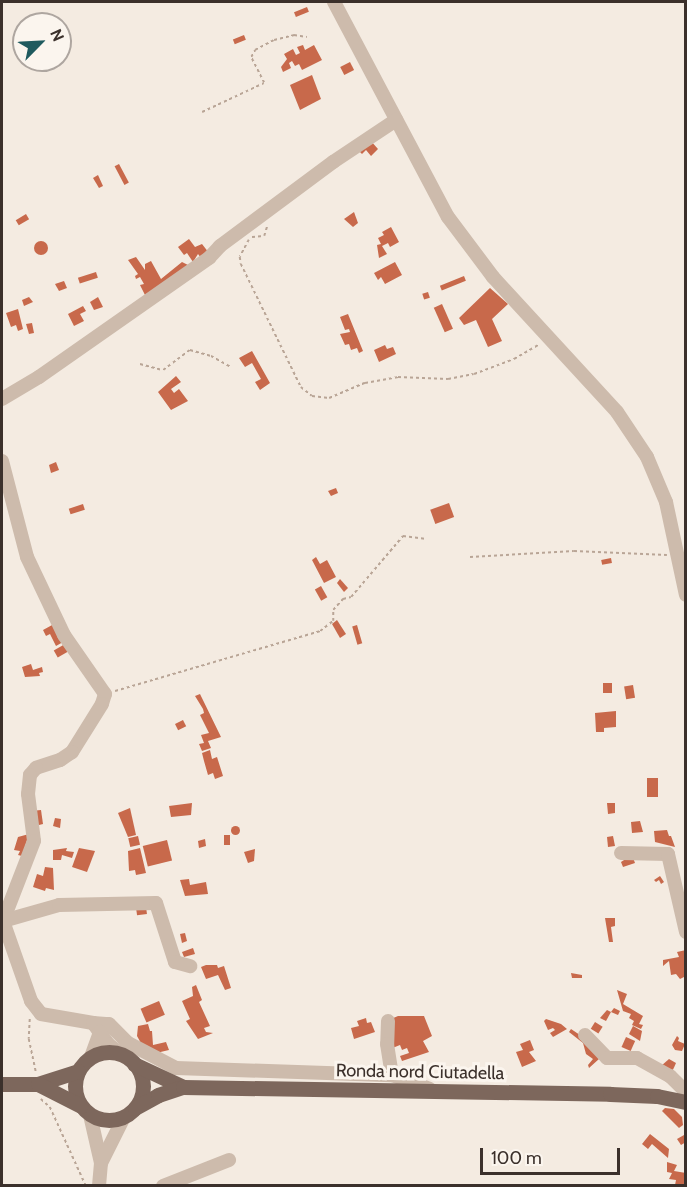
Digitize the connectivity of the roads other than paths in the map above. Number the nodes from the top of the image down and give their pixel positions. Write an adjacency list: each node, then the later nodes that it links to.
1 (334, 2): 2 (street)
2 (396, 120): 3 (street); 5 (street)
3 (2, 399)
4 (2, 461): 7 (street)
5 (686, 595)
6 (621, 853): 8 (street)
7 (2, 920): 9 (street); 11 (street)
8 (686, 932)
9 (190, 966)
10 (388, 1020): 16 (street)
11 (96, 1028): 13 (street); 14 (street); 16 (street)
12 (585, 1035): 22 (street)
13 (91, 1057): 14 (main road); 15 (main road)
14 (127, 1059): 19 (main road, Ronda nord Ciutadella); 24 (main road)
15 (78, 1071): 18 (main road); 23 (main road)
16 (392, 1075): 20 (street); 21 (street)
17 (2, 1084): 18 (main road)
18 (38, 1084): 23 (main road)
19 (183, 1087): 20 (main road, Ronda nord Ciutadella); 24 (main road, Ronda nord Ciutadella)
20 (364, 1090): 21 (main road, Ronda nord Ciutadella)
21 (436, 1091): 22 (main road, Ronda nord Ciutadella)
22 (685, 1094)
23 (85, 1110): 24 (main road); 26 (street)
24 (130, 1112): 26 (street)
25 (229, 1160): 28 (street)
26 (101, 1163): 27 (street)
27 (99, 1185)
28 (163, 1185)

